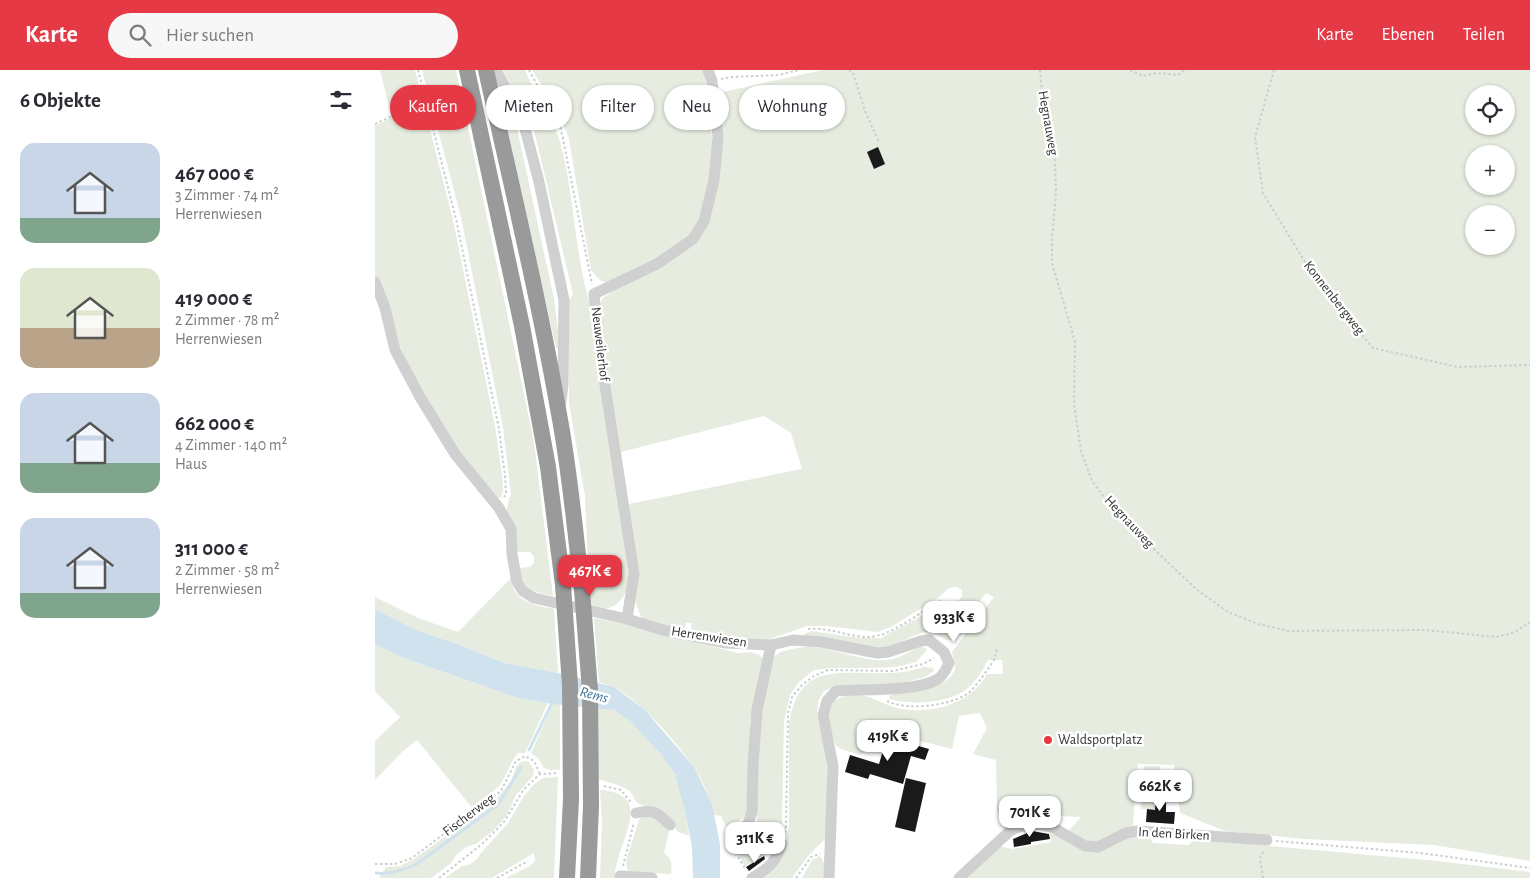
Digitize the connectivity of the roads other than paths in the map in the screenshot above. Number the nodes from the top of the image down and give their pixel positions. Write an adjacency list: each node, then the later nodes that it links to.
1 (467, 70): 16 (highway, bridge)
2 (486, 70): 6 (highway)
3 (496, 70): 6 (street)
4 (710, 75): 7 (street, Neuweilerhof)
5 (375, 282): 7 (street, Herrenwiesen)
6 (559, 414): 17 (highway, bridge)
7 (627, 619): 8 (street, Herrenwiesen)
8 (771, 645): 11 (street); 19 (street, Herrenwiesen)
9 (636, 813): 10 (street)
10 (670, 825)
11 (738, 833)
12 (1267, 840): 20 (street, In den Birken)
13 (782, 844): 14 (street)
14 (750, 875)
15 (620, 876): 18 (street)
16 (567, 878)
17 (588, 878)
18 (652, 878)
19 (829, 878)
20 (959, 878)

